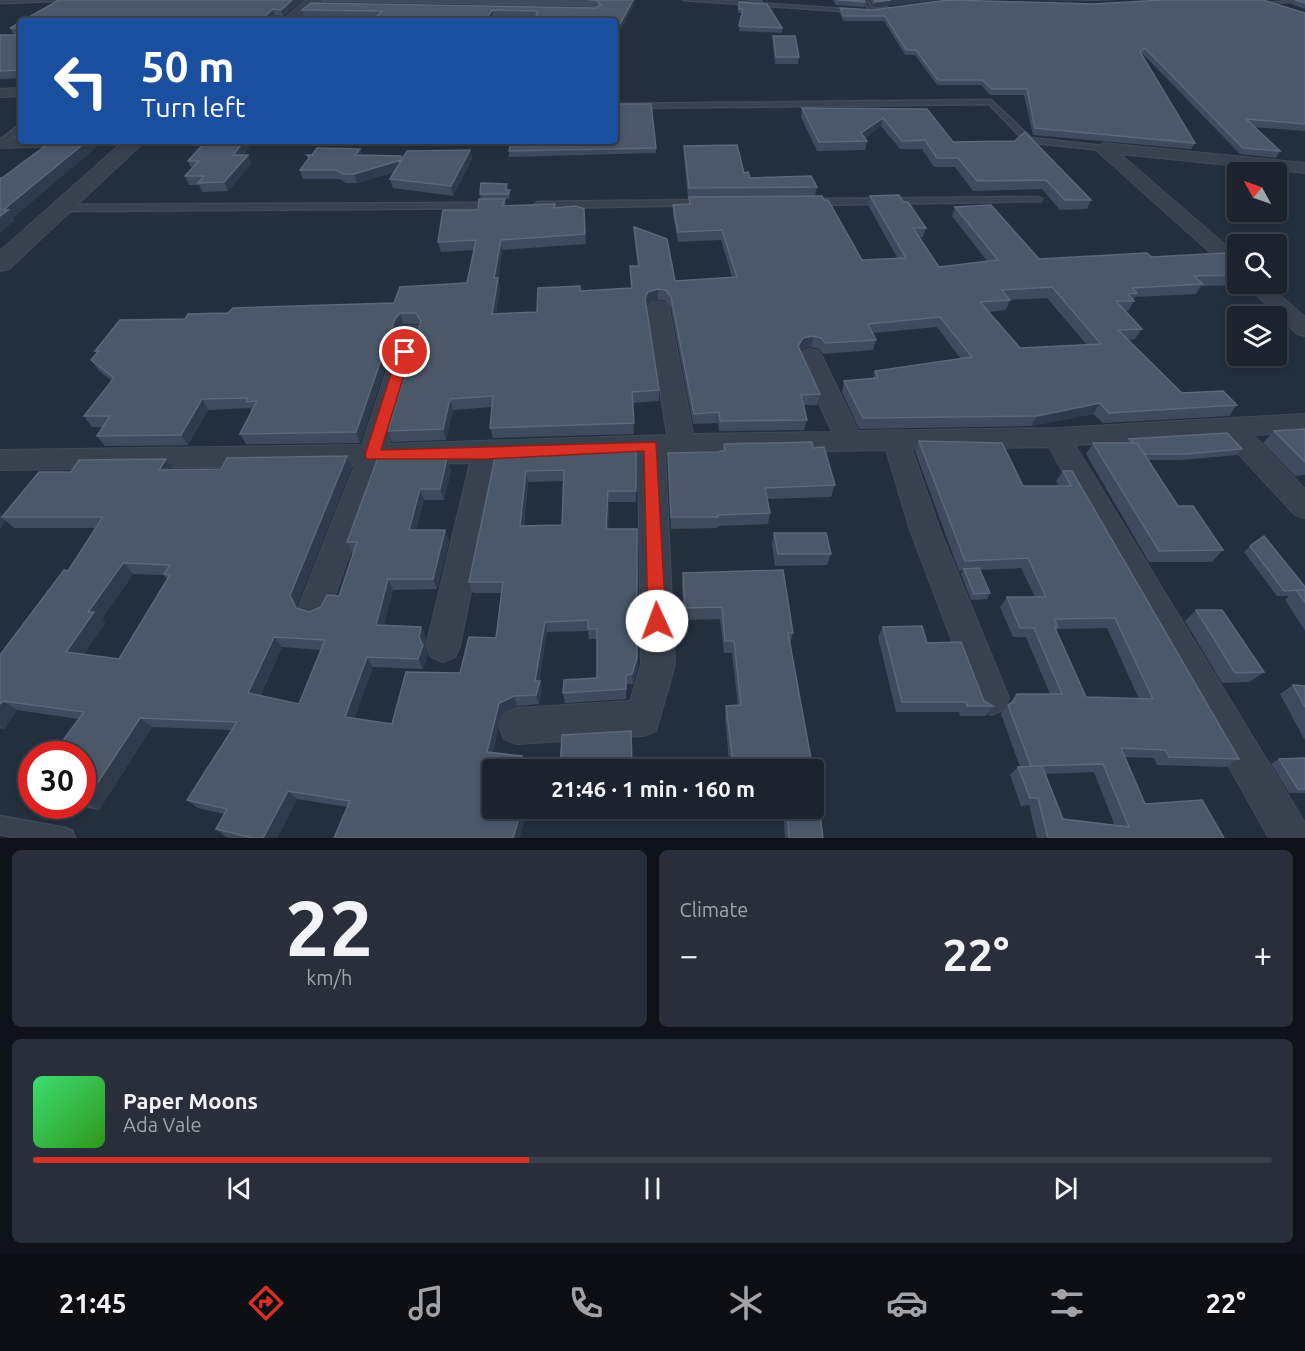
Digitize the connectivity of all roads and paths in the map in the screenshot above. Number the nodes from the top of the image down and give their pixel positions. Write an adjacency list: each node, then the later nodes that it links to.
1 (54, 0): 6 (lane)
2 (685, 0): 9 (lane)
3 (865, 0): 9 (lane)
4 (1305, 0): 5 (lane)
5 (1263, 1): 10 (street)
6 (0, 2)
7 (314, 4): 11 (street)
8 (894, 8): 9 (lane)
9 (872, 11)
10 (1296, 12)
11 (293, 18)
12 (18, 92): 13 (street)
13 (0, 93)
14 (618, 106): 19 (lane)
15 (18, 130): 17 (lane)
16 (18, 142): 17 (street)
17 (1, 143)
18 (132, 144): 26 (street)
19 (1103, 148): 20 (street); 27 (street)
20 (1305, 168)
21 (1038, 199): 22 (lane)
22 (808, 202)
23 (715, 203): 24 (lane)
24 (529, 205)
25 (506, 206): 26 (lane)
26 (60, 208): 28 (street)
27 (1227, 257)
28 (0, 264)
29 (1266, 294): 31 (street)
30 (658, 308): 39 (street)
31 (1305, 329)
32 (411, 331): 41 (street)
33 (810, 356): 37 (street)
34 (1305, 423): 35 (street)
35 (1232, 429): 36 (street); 43 (street)
36 (1057, 437): 38 (street); 50 (street)
37 (849, 440): 38 (street); 39 (street)
38 (896, 440): 46 (street)
39 (666, 445): 40 (street); 47 (street)
40 (486, 453): 41 (street); 45 (street)
41 (372, 455): 42 (street); 44 (street)
42 (0, 460)
43 (1305, 507)
44 (315, 606)
45 (443, 645)
46 (992, 698)
47 (517, 726)
48 (0, 825): 49 (lane)
49 (65, 838)
50 (1291, 838)

